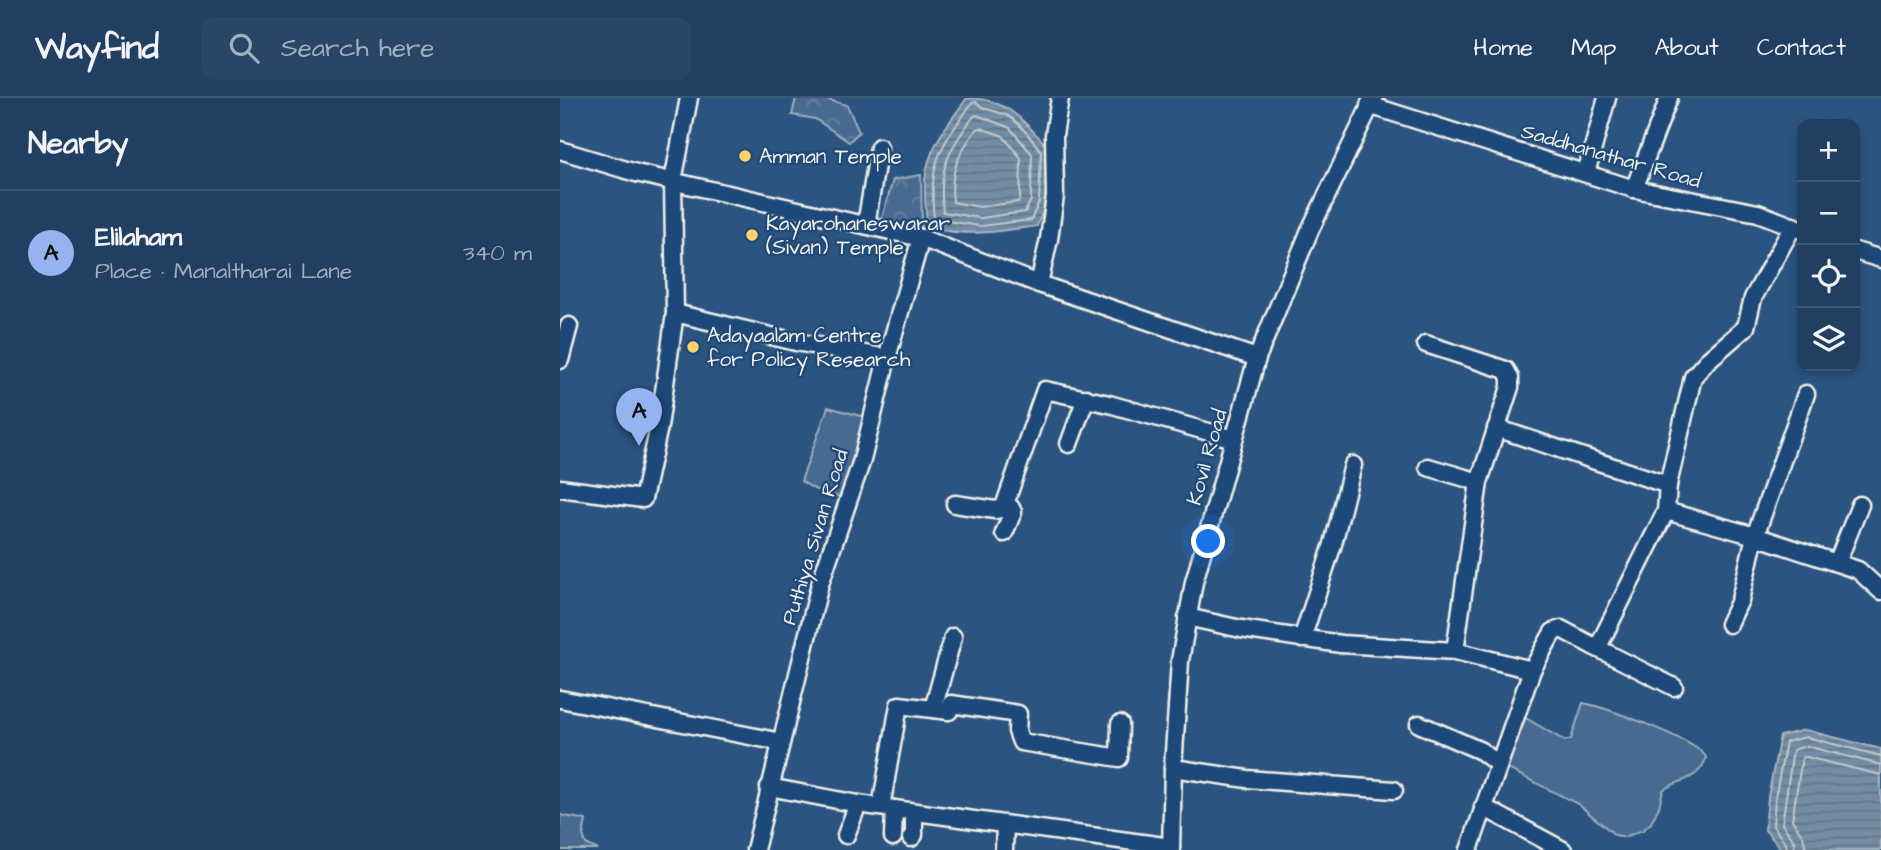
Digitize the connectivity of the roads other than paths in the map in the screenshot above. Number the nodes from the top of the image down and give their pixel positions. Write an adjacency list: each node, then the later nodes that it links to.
1 (689, 98): 9 (street)
2 (1060, 98): 17 (street)
3 (1607, 98): 8 (street)
4 (1669, 98): 10 (street)
5 (1372, 100): 8 (street, Saddhanathar Road); 22 (street, Kovil Road)
6 (879, 147): 11 (street)
7 (560, 150): 9 (street)
8 (1586, 173): 10 (street, Saddhanathar Road)
9 (673, 180): 11 (street); 18 (street)
10 (1634, 189): 12 (street, Saddhanathar Road)
11 (866, 225): 14 (street)
12 (1797, 228)
13 (1797, 230): 32 (street)
14 (921, 238): 17 (street); 21 (street, Puthiya Sivan Road)
15 (1860, 253): 16 (street)
16 (1881, 259)
17 (1039, 284): 22 (street)
18 (675, 313): 21 (street); 33 (street)
19 (569, 326): 23 (street)
20 (1426, 344): 26 (street)
21 (887, 358): 54 (street, Puthiya Sivan Road)
22 (1256, 358): 27 (street, Kovil Road)
23 (560, 360)
24 (1806, 394): 39 (street)
25 (1086, 398): 27 (street); 28 (street); 35 (street)
26 (1496, 428): 31 (street); 32 (street)
27 (1234, 439): 42 (street, Kovil Road)
28 (1069, 444)
29 (1353, 465): 45 (street)
30 (1428, 467): 31 (street)
31 (1479, 482): 47 (street)
32 (1668, 485): 37 (street)
33 (560, 488)
34 (955, 504): 35 (street)
35 (1005, 504): 38 (street)
36 (1860, 505): 40 (street)
37 (1666, 511): 39 (street); 46 (street)
38 (1004, 533)
39 (1755, 536): 40 (street); 43 (street)
40 (1837, 563): 41 (street)
41 (1881, 591)
42 (1187, 617): 45 (street); 56 (street, Kovil Road)
43 (1729, 624)
44 (953, 637): 51 (street)
45 (1302, 639): 47 (street)
46 (1593, 646): 48 (street); 49 (street)
47 (1455, 651): 48 (street)
48 (1532, 670): 55 (street)
49 (1674, 687)
50 (560, 699): 54 (street)
51 (933, 709): 52 (street); 61 (street)
52 (1120, 724)
53 (1419, 724): 55 (street)
54 (780, 742): 57 (street, Puthiya Sivan Road)
55 (1498, 764): 60 (street)
56 (1173, 768): 58 (street); 67 (street, Kovil Road)
57 (769, 787): 59 (street); 68 (street, Puthiya Sivan Road)
58 (1394, 790)
59 (858, 804): 61 (street); 64 (street)
60 (1483, 807): 70 (street); 71 (street)
61 (887, 808): 62 (street); 65 (street)
62 (914, 812): 63 (street); 66 (street)
63 (1005, 825): 67 (street); 69 (street)
64 (846, 835)
65 (893, 837)
66 (911, 838)
67 (1171, 849)
68 (755, 850)
69 (1004, 850)
70 (1469, 850)
71 (1563, 850)

